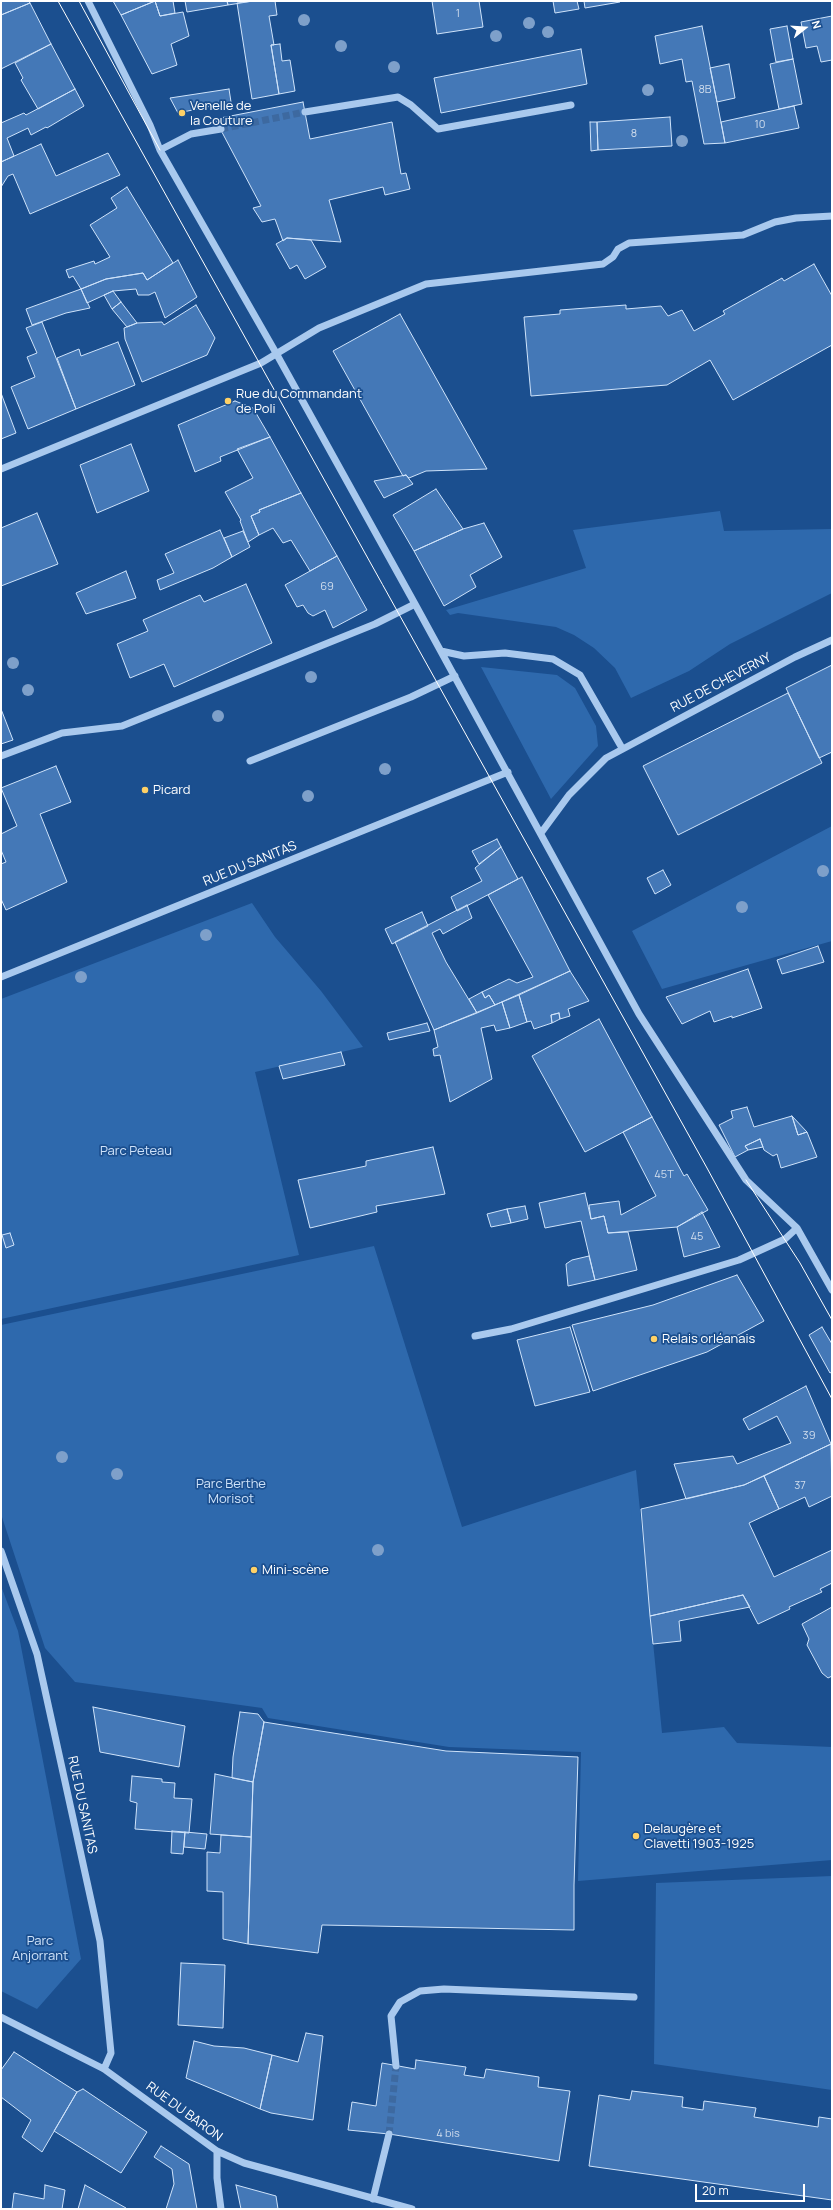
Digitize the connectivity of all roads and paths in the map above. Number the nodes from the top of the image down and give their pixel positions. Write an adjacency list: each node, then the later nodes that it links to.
1 (88, 1): 5 (street)
2 (570, 105): 3 (street)
3 (305, 112)
4 (221, 129): 5 (street)
5 (160, 150): 7 (street)
6 (832, 216): 7 (street)
7 (276, 353): 8 (street); 9 (street)
8 (1, 469)
9 (415, 604): 11 (street); 14 (street)
10 (832, 640): 13 (street, RUE DE CHEVERNY)
11 (441, 651): 12 (street); 13 (street)
12 (455, 676): 15 (street); 16 (street)
13 (622, 748): 17 (street, RUE DE CHEVERNY)
14 (1, 756)
15 (250, 761)
16 (508, 772): 17 (street); 18 (street, RUE DU SANITAS)
17 (541, 833): 19 (street)
18 (1, 977)
19 (797, 1228): 20 (street); 21 (street)
20 (832, 1290)
21 (475, 1336)
22 (1, 1551): 26 (street, RUE DU SANITAS)
23 (634, 1997): 25 (street)
24 (1, 2017): 26 (street, RUE DU BARON)
25 (396, 2066)
26 (104, 2069): 28 (street, RUE DU BARON)
27 (388, 2134): 29 (street)
28 (217, 2151): 29 (street, RUE DU BARON); 30 (street)
29 (373, 2199): 31 (street, RUE DU BARON)
30 (221, 2209)
31 (412, 2209)

